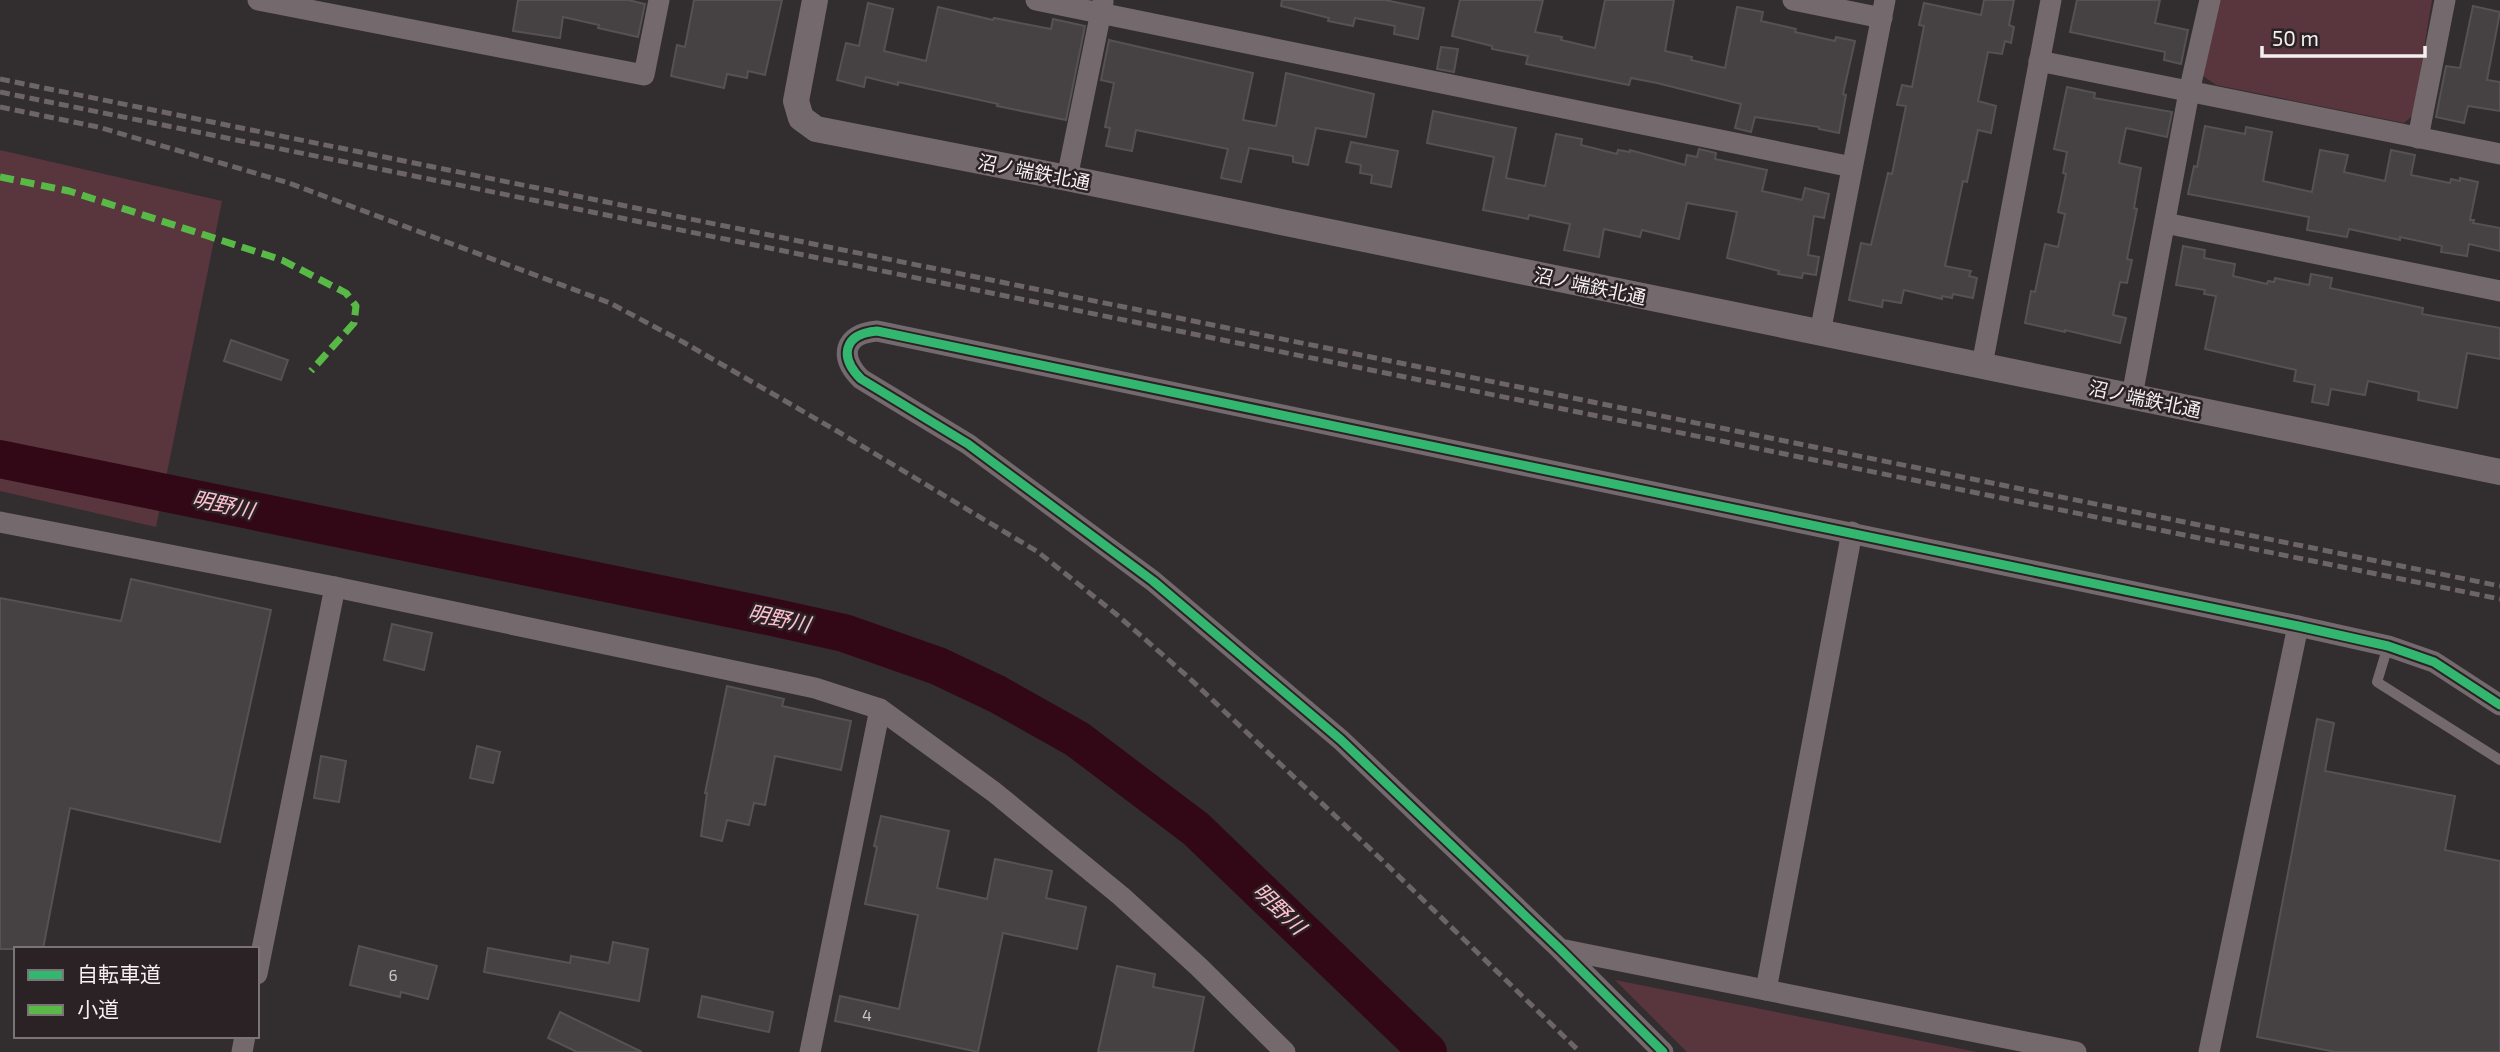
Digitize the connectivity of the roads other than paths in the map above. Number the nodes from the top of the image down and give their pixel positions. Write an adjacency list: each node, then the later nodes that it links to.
1 (258, 0): 2 (street)
2 (659, 0)
3 (815, 0): 16 (street, 沼ノ端鉄北通)
4 (1037, 0): 9 (street)
5 (1793, 0): 10 (street)
6 (2051, 0): 11 (street)
7 (2210, 0): 12 (street)
8 (2445, 0): 13 (street)
9 (1102, 7): 15 (street); 16 (street)
10 (1884, 9): 15 (street)
11 (2039, 61): 12 (street); 20 (street)
12 (2189, 92): 13 (street); 17 (street)
13 (2418, 138): 14 (street)
14 (2500, 155)
15 (1852, 167): 19 (street)
16 (1067, 178): 19 (street, 沼ノ端鉄北通)
17 (2165, 223): 18 (street); 21 (street)
18 (2500, 291)
19 (1820, 333): 20 (street, 沼ノ端鉄北通)
20 (1982, 365): 21 (street, 沼ノ端鉄北通)
21 (2132, 396): 22 (street, 沼ノ端鉄北通)
22 (2500, 471)
23 (0, 522): 25 (street)
24 (1852, 532): 26 (street); 31 (street); 33 (street)
25 (335, 587): 29 (street); 32 (street)
26 (2298, 626): 27 (street); 38 (street)
27 (2388, 646): 28 (street); 30 (lane)
28 (2500, 705)
29 (880, 709): 34 (street); 35 (street)
30 (2500, 760)
31 (1560, 949): 33 (street); 36 (street)
32 (259, 964)
33 (1766, 990): 37 (street)
34 (810, 1052)
35 (1285, 1052)
36 (1663, 1052)
37 (2077, 1052)
38 (2209, 1052)

